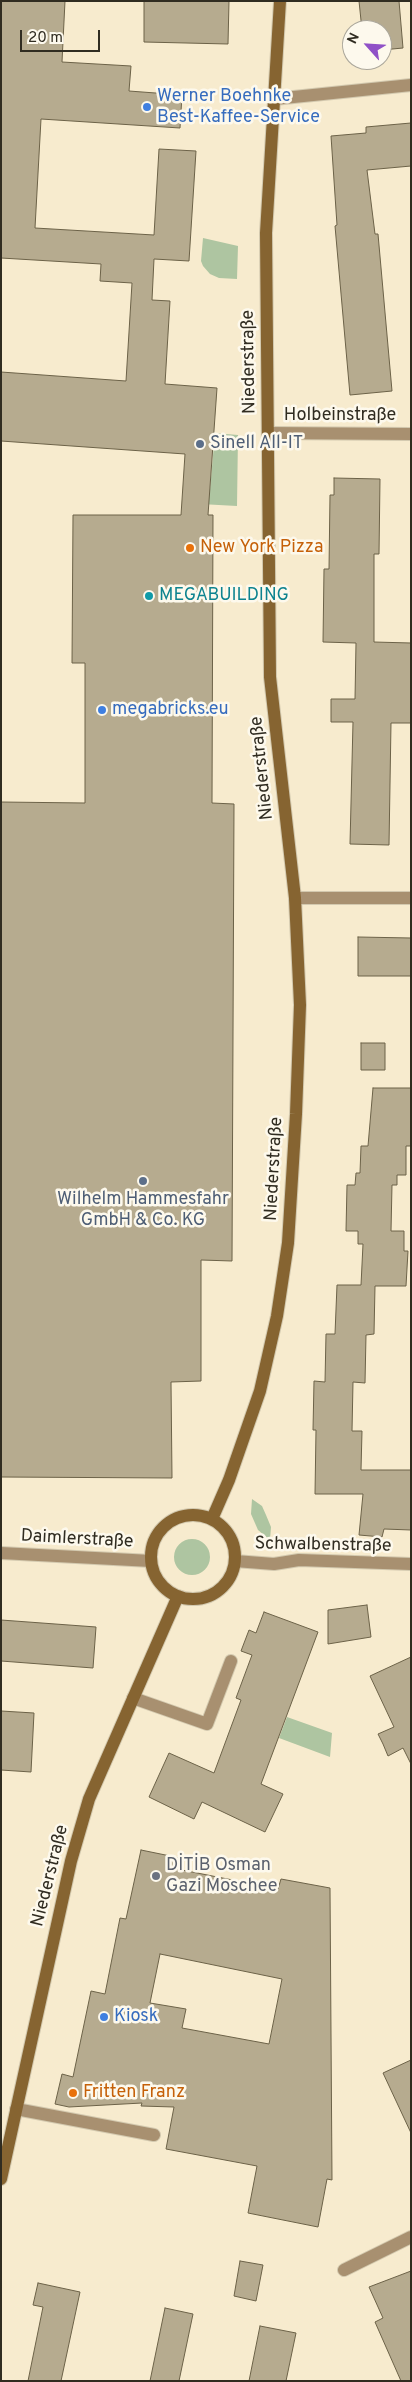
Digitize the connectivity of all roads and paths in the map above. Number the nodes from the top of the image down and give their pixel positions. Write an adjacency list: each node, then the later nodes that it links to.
1 (280, 1): 3 (street, Niederstraße)
2 (411, 85): 3 (street)
3 (274, 99): 4 (street, Niederstraße)
4 (268, 433): 5 (street, Holbeinstraße); 6 (street, Niederstraße)
5 (411, 434)
6 (295, 898): 7 (street); 8 (street, Niederstraße)
7 (411, 898)
8 (212, 1519): 10 (street); 11 (street)
9 (1, 1553): 10 (street, Daimlerstraße)
10 (151, 1561): 13 (street)
11 (235, 1561): 12 (street, Schwalbenstraße); 13 (street)
12 (411, 1564)
13 (178, 1596): 15 (street, Niederstraße)
14 (231, 1660): 15 (street)
15 (132, 1698): 16 (street, Niederstraße)
16 (16, 2109): 17 (street); 18 (street, Niederstraße)
17 (154, 2135)
18 (1, 2179)
19 (411, 2237): 20 (street)
20 (344, 2270)

